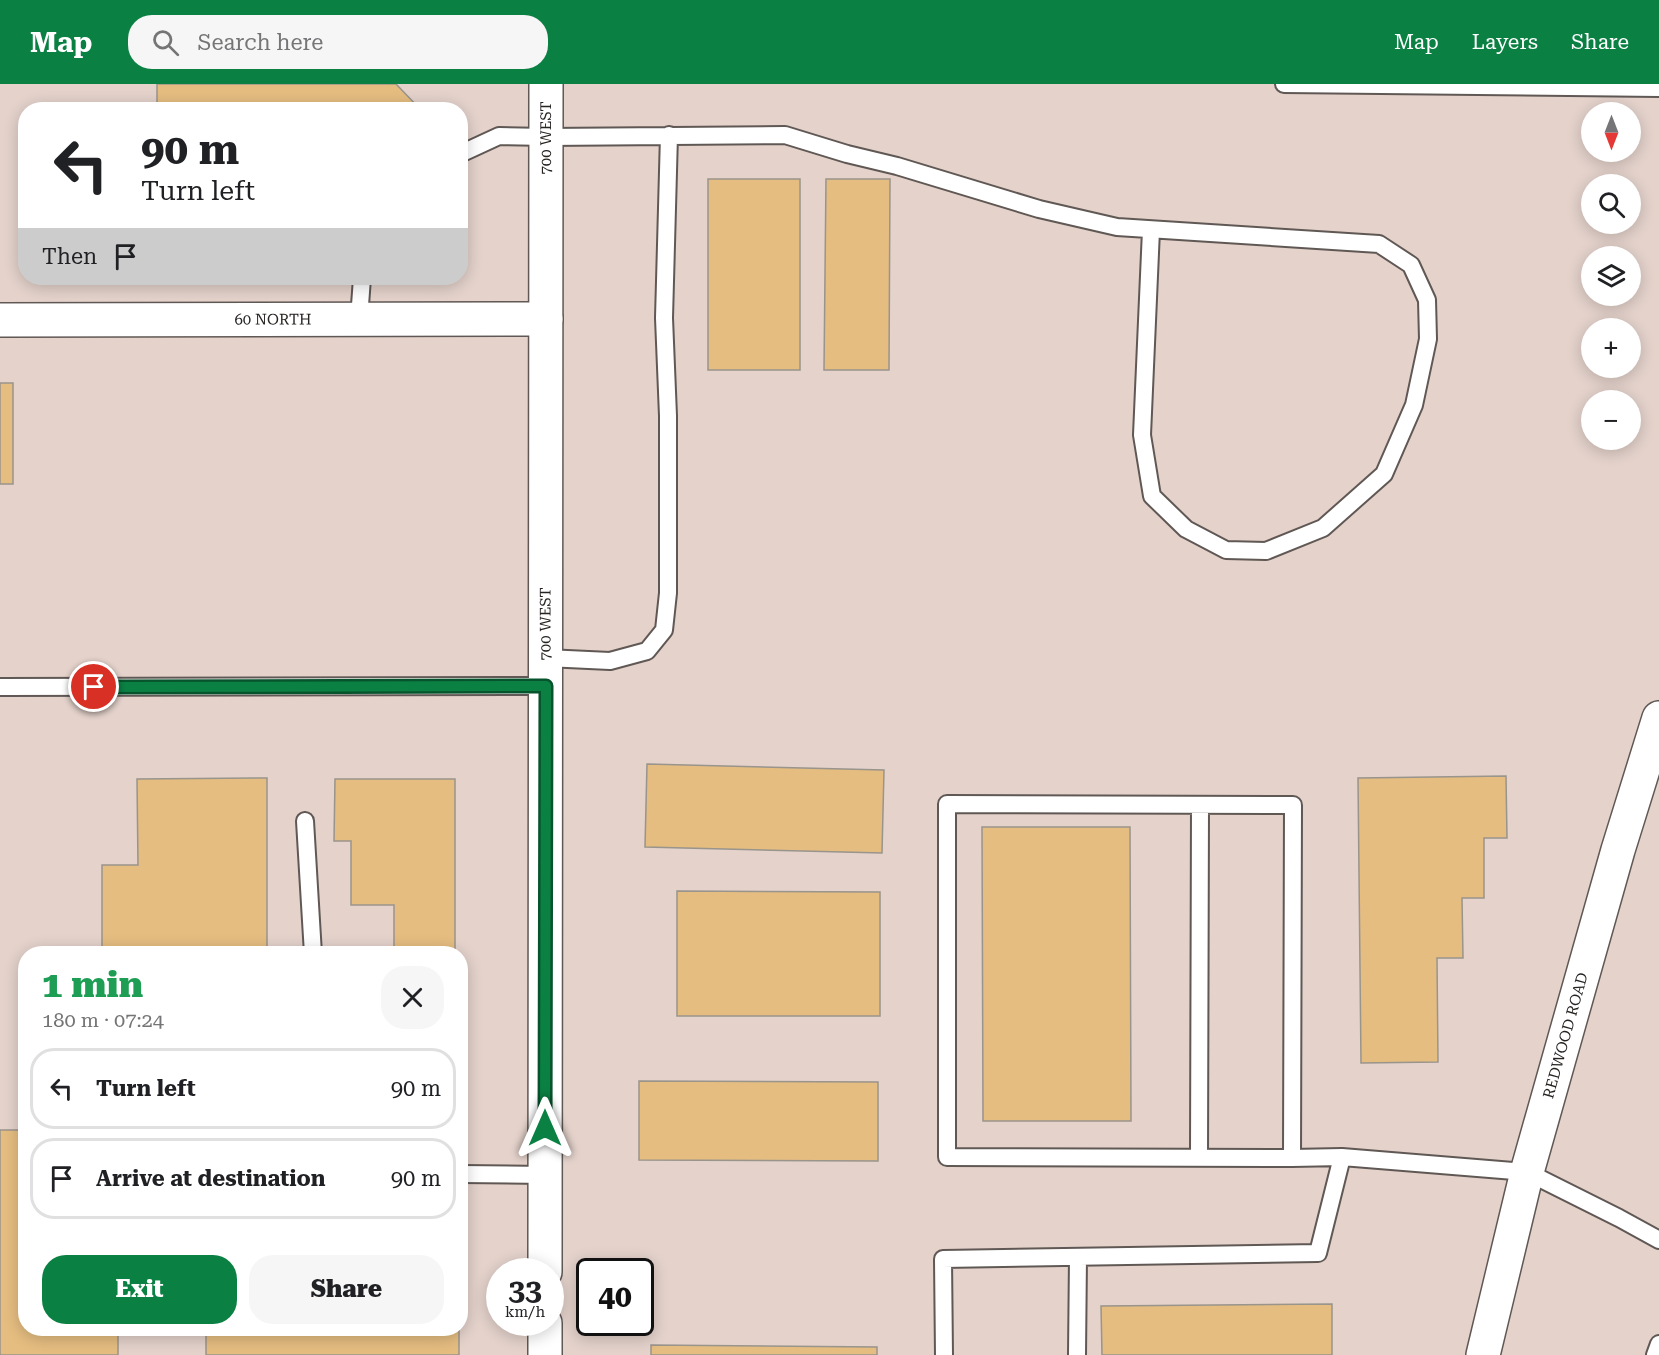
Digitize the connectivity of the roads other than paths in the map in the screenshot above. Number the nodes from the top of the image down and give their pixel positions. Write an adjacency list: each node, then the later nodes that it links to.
1 (546, 84): 7 (street, 700 WEST)
2 (1284, 84): 3 (lane)
3 (1371, 84): 4 (lane)
4 (1576, 86): 5 (lane)
5 (1659, 88)
6 (669, 135): 7 (lane); 9 (lane); 14 (lane)
7 (546, 138): 8 (lane); 12 (street, 700 WEST)
8 (468, 150)
9 (1151, 230): 9 (lane)
10 (361, 285): 11 (lane)
11 (359, 319): 12 (street, 60 NORTH); 13 (street, 60 NORTH)
12 (546, 319): 14 (street, 700 WEST)
13 (0, 320)
14 (546, 672): 15 (lane); 25 (street, 700 WEST)
15 (0, 687)
16 (1659, 718): 23 (street, REDWOOD ROAD)
17 (1200, 804): 20 (lane); 20 (lane); 22 (lane)
18 (305, 820): 19 (lane)
19 (313, 946)
20 (1199, 1157): 22 (lane)
21 (1342, 1157): 22 (lane); 23 (lane); 27 (lane)
22 (1292, 1158)
23 (1527, 1172): 26 (lane); 34 (street, REDWOOD ROAD)
24 (468, 1174): 25 (lane)
25 (545, 1175): 28 (street, 700 WEST)
26 (1659, 1240)
27 (1078, 1257): 32 (lane); 33 (lane)
28 (545, 1258)
29 (545, 1336): 31 (street)
30 (1659, 1344): 35 (lane)
31 (545, 1355)
32 (944, 1355)
33 (1077, 1355)
34 (1483, 1355)
35 (1655, 1355)

